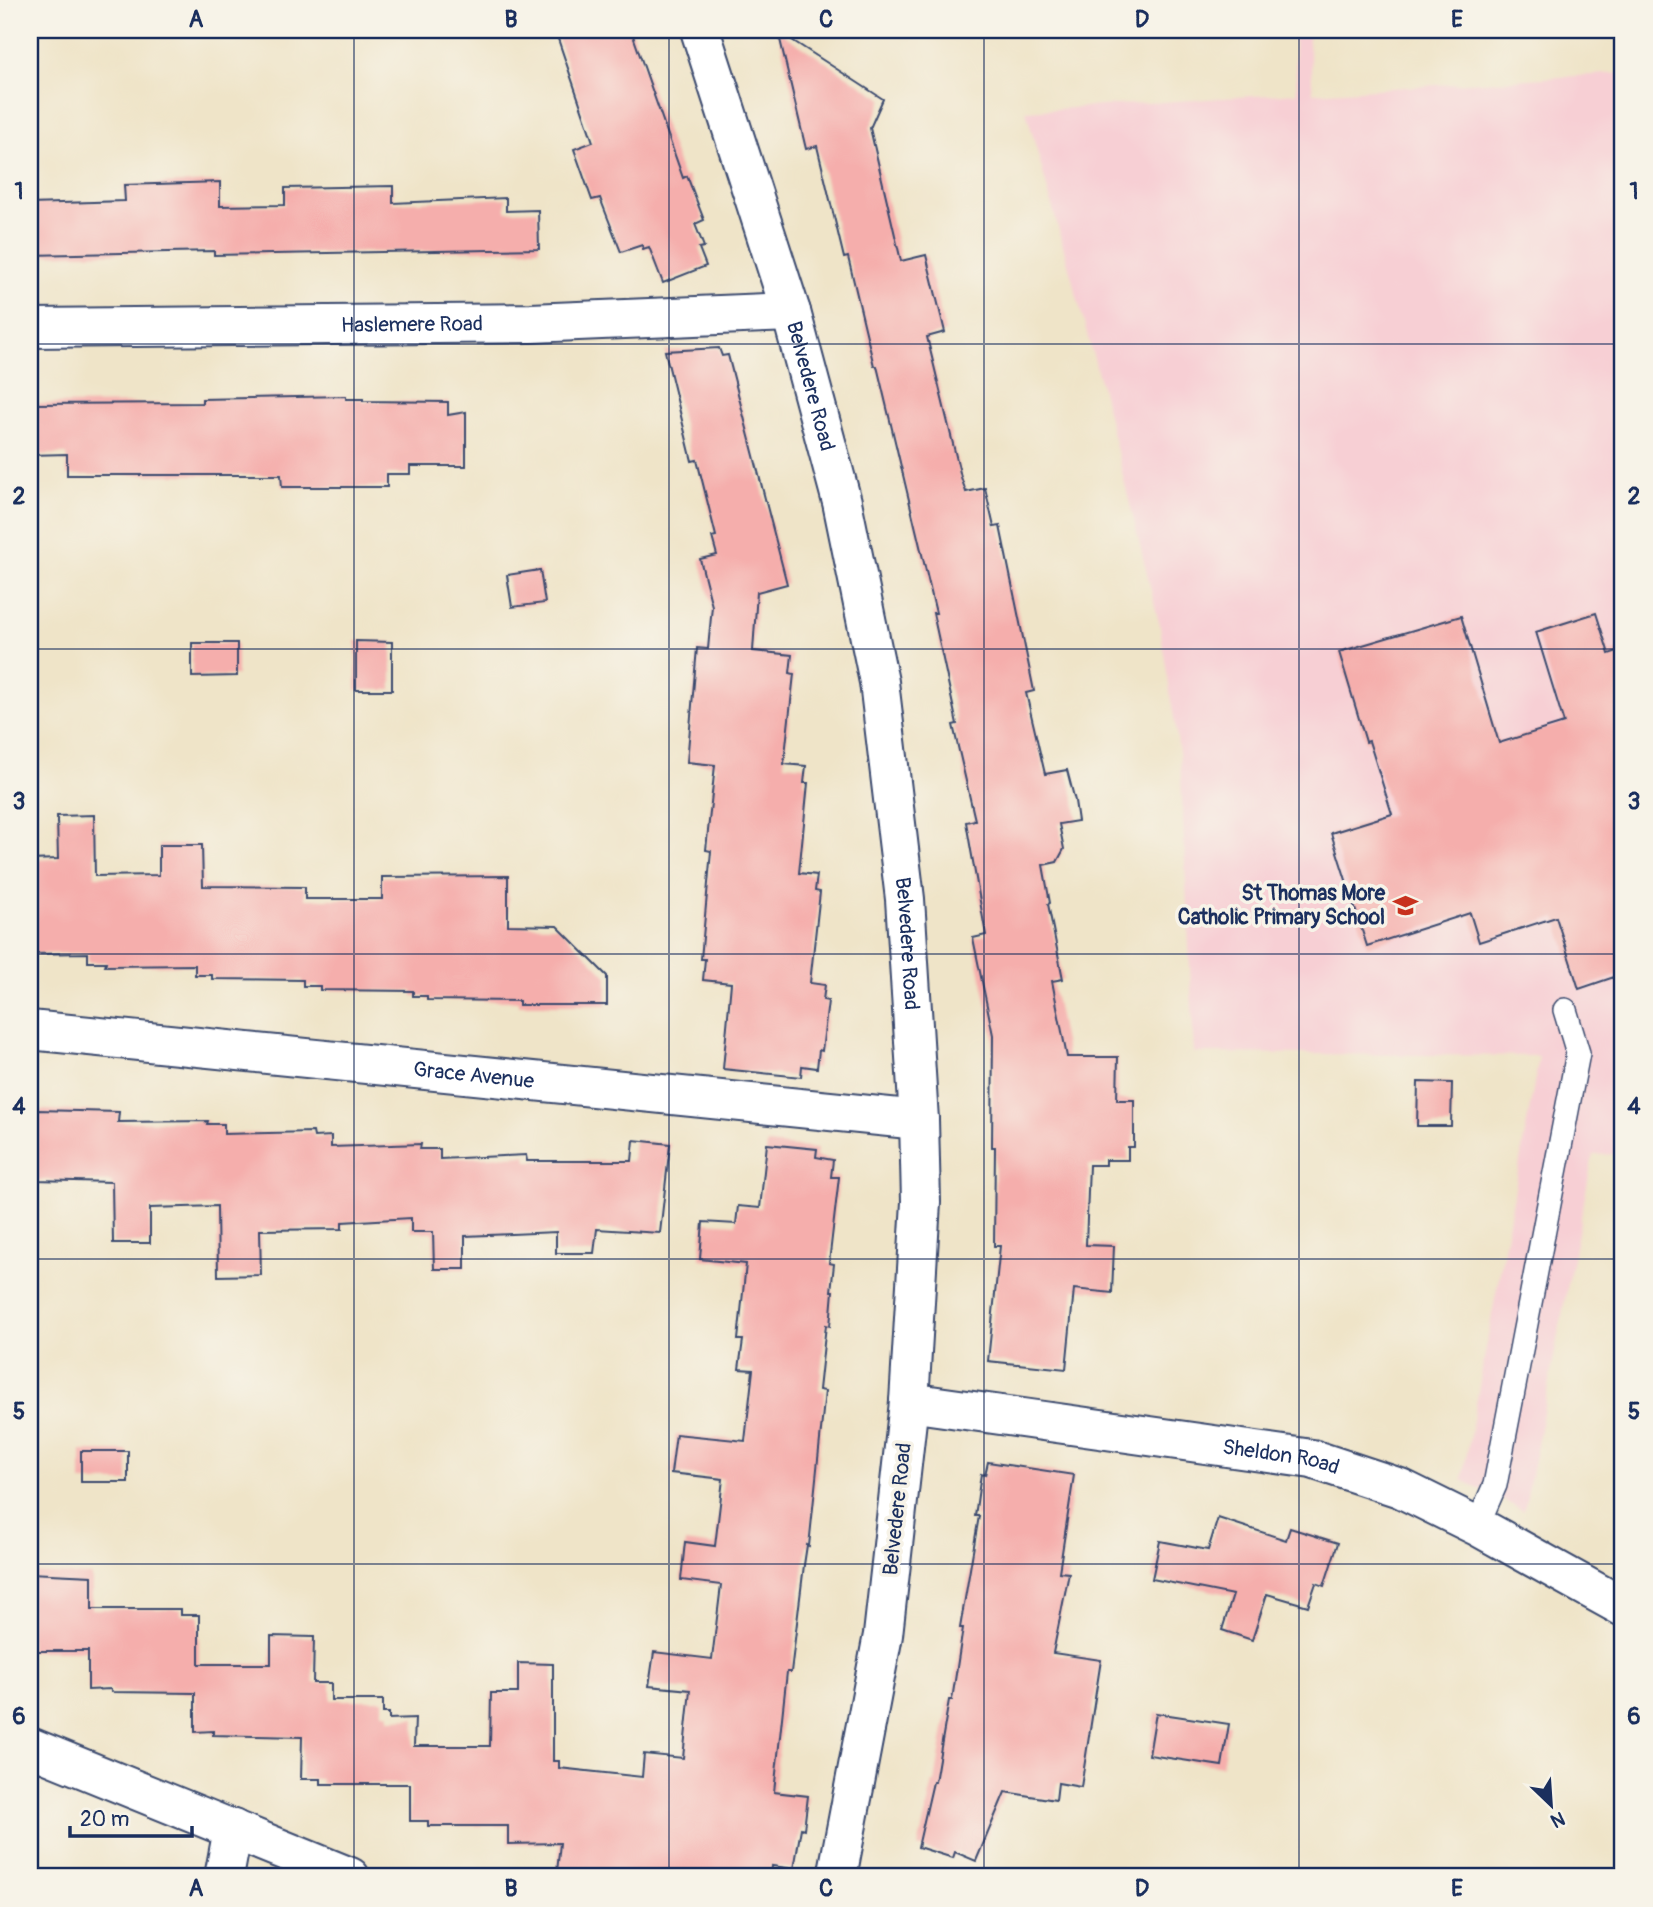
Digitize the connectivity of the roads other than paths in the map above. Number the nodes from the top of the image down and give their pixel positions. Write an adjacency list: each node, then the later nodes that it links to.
1 (700, 30): 2 (street, Belvedere Road)
2 (791, 312): 3 (street, Haslemere Road); 6 (street, Belvedere Road)
3 (30, 328)
4 (1565, 1010): 8 (lane)
5 (30, 1030): 6 (street, Grace Avenue)
6 (919, 1120): 7 (street, Belvedere Road)
7 (909, 1402): 8 (street, Sheldon Road); 14 (street, Belvedere Road)
8 (1477, 1527): 9 (street, Sheldon Road)
9 (1623, 1607)
10 (30, 1747): 11 (street)
11 (233, 1829): 12 (street); 13 (street)
12 (224, 1877)
13 (350, 1877)
14 (837, 1877)

